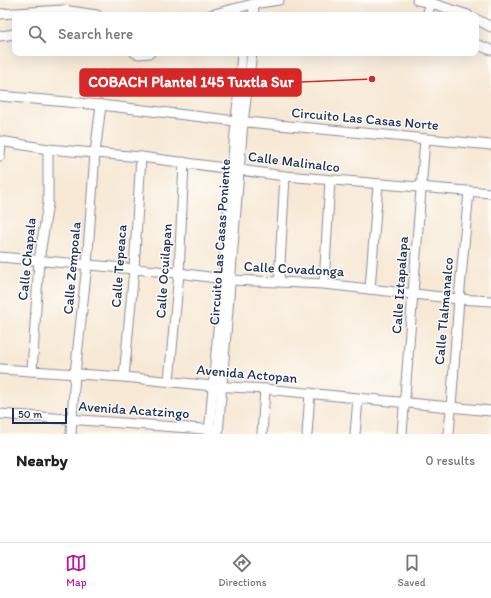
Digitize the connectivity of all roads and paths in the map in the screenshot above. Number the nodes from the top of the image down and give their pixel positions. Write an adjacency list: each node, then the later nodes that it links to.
1 (279, 0): 4 (street)
2 (417, 0): 3 (street)
3 (431, 3): 8 (street); 9 (street)
4 (247, 8): 7 (street)
5 (32, 12): 6 (street)
6 (77, 12)
7 (226, 12)
8 (428, 12)
9 (459, 12)
10 (12, 13): 11 (street)
11 (0, 14)
12 (479, 21): 13 (street)
13 (491, 27)
14 (12, 34): 15 (street)
15 (0, 36)
16 (479, 45): 17 (street)
17 (491, 50)
18 (242, 56): 22 (street, Circuito Las Casas Poniente)
19 (251, 56): 22 (street, Circuito Las Casas Poniente)
20 (0, 96): 21 (street, Circuito Las Casas Norte)
21 (101, 105): 22 (street, Circuito Las Casas Norte); 27 (street, Calle Zempoala)
22 (240, 121): 23 (street, Circuito Las Casas Norte); 31 (street, Circuito Las Casas Poniente)
23 (426, 139): 25 (street, Circuito Las Casas Norte); 35 (street, Calle Iztapalapa)
24 (0, 142): 26 (street, Calle Malinalco); 28 (street)
25 (491, 145)
26 (48, 149): 27 (street, Calle Malinalco); 39 (street, Calle Chapala)
27 (95, 154): 29 (street, Calle Malinalco); 40 (street, Calle Zempoala)
28 (0, 156)
29 (141, 157): 30 (street, Calle Malinalco); 41 (street, Calle Tepeaca)
30 (184, 162): 31 (street, Calle Malinalco); 42 (street, Calle Ocuilapan)
31 (236, 169): 32 (street, Calle Malinalco); 43 (street, Circuito Las Casas Poniente)
32 (285, 176): 33 (street, Calle Malinalco); 44 (street)
33 (330, 180): 34 (street, Calle Malinalco); 45 (street)
34 (378, 184): 35 (street, Calle Malinalco); 46 (street)
35 (421, 188): 36 (street, Calle Malinalco); 47 (street, Calle Iztapalapa)
36 (469, 191): 37 (street, Calle Malinalco); 48 (street, Calle Tlalmanalco)
37 (491, 193)
38 (0, 258): 39 (street, Calle Covadonga)
39 (39, 261): 40 (street, Calle Covadonga); 51 (street, Calle Chapala)
40 (87, 265): 41 (street, Calle Covadonga); 52 (street, Calle Zempoala)
41 (134, 269): 42 (street, Calle Covadonga); 53 (street, Calle Tepeaca)
42 (179, 273): 43 (street, Calle Covadonga); 54 (street, Calle Ocuilapan)
43 (227, 279): 44 (street, Calle Covadonga); 55 (street, Circuito Las Casas Poniente)
44 (279, 281): 45 (street, Calle Covadonga)
45 (324, 284): 46 (street, Calle Covadonga)
46 (370, 289): 47 (street, Calle Covadonga)
47 (413, 293): 48 (street, Calle Covadonga); 59 (street, Calle Iztapalapa)
48 (459, 299): 49 (street, Calle Covadonga); 60 (street, Calle Tlalmanalco)
49 (491, 301)
50 (0, 369): 51 (street, Avenida Actopan)
51 (32, 372): 52 (street, Avenida Actopan)
52 (76, 374): 53 (street, Avenida Actopan); 63 (street, Calle Zempoala)
53 (124, 377): 54 (street, Avenida Actopan)
54 (169, 381): 55 (street, Avenida Actopan)
55 (218, 386): 56 (street, Avenida Actopan); 64 (street, Circuito Las Casas Poniente)
56 (265, 389): 57 (street, Avenida Actopan); 66 (street)
57 (310, 393): 58 (street, Avenida Actopan); 67 (street)
58 (358, 399): 59 (street, Avenida Actopan); 68 (street)
59 (405, 403): 60 (street, Avenida Actopan); 69 (street, Calle Iztapalapa)
60 (451, 407): 61 (street, Avenida Actopan); 70 (street, Calle Tlalmanalco)
61 (491, 411)
62 (0, 414): 63 (street, Avenida Acatzingo)
63 (72, 420): 64 (street, Avenida Acatzingo); 65 (street, Calle Zempoala)
64 (214, 432)
65 (71, 434)
66 (262, 434)
67 (307, 434)
68 (355, 434)
69 (402, 434)
70 (449, 434)

